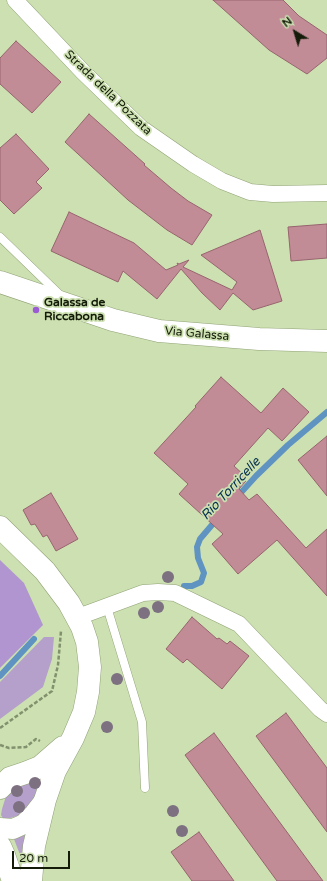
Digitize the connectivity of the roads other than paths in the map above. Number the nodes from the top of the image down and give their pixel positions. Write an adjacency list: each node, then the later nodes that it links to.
1 (15, 0): 2 (street, Strada della Pozzata)
2 (327, 193)
3 (0, 237): 5 (lane, Via Galassa)
4 (0, 282): 5 (main road, Via Galassa)
5 (71, 306): 6 (main road, Via Galassa)
6 (327, 341)
7 (0, 527): 9 (main road)
8 (107, 607): 9 (street); 10 (street); 13 (lane)
9 (78, 617): 11 (main road)
10 (327, 714)
11 (73, 738): 12 (main road); 14 (main road)
12 (3, 781)
13 (145, 788)
14 (45, 800): 15 (street); 18 (main road)
15 (0, 828)
16 (0, 846): 17 (main road)
17 (13, 881)
18 (31, 881)

